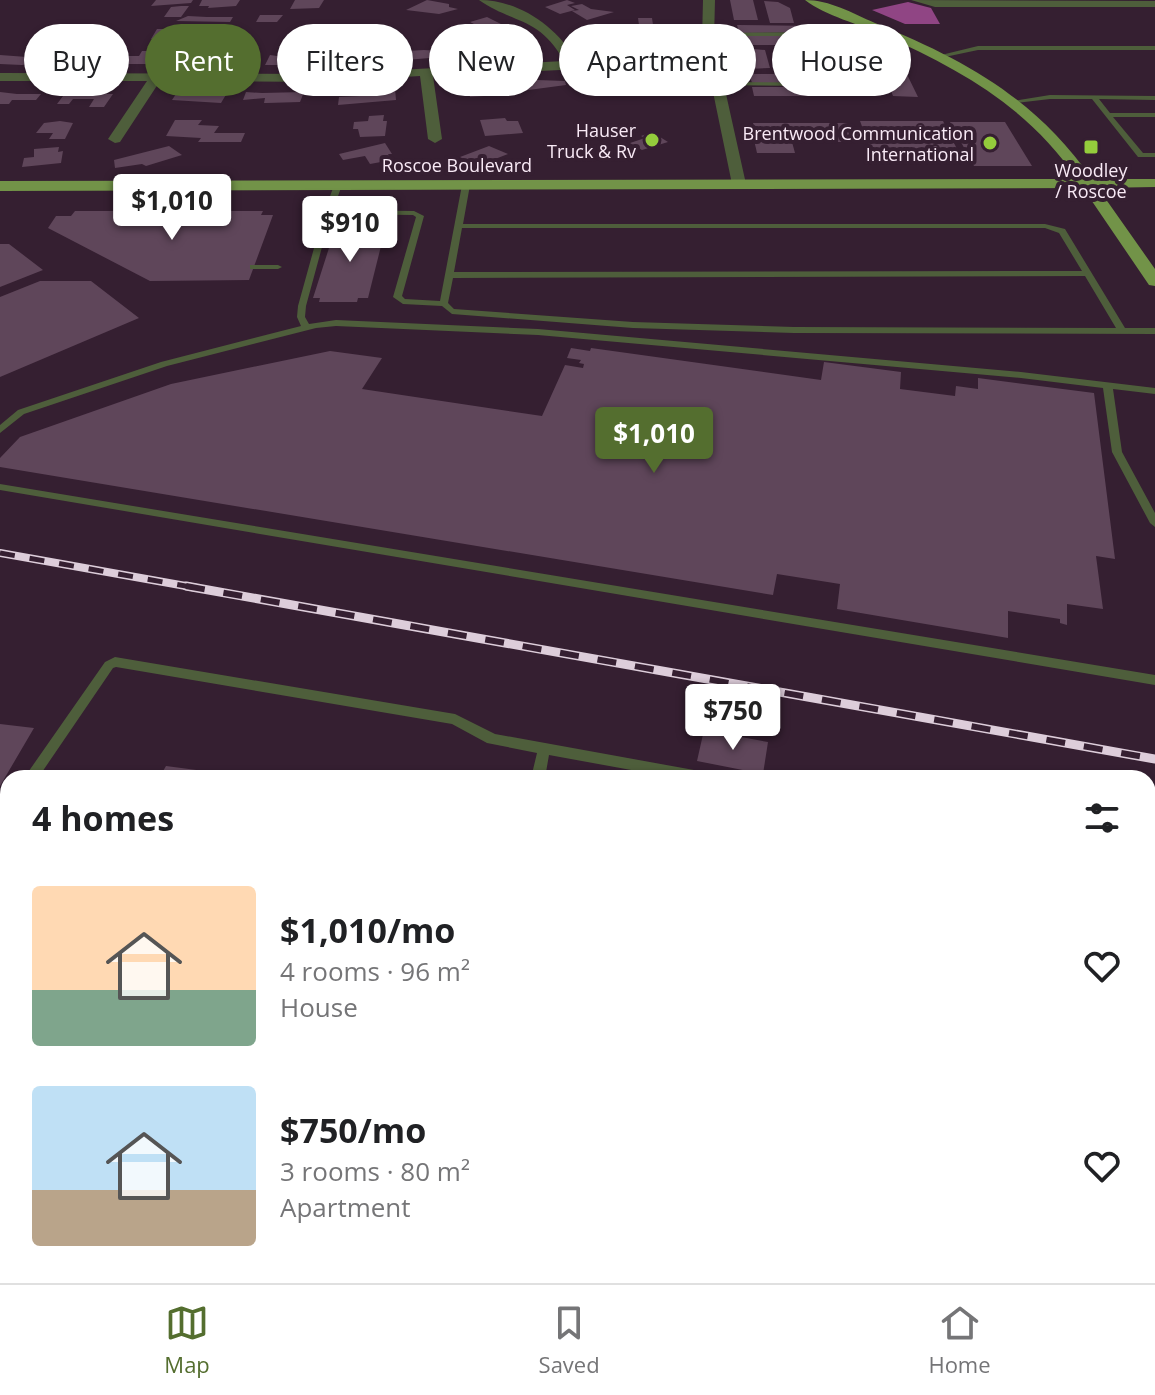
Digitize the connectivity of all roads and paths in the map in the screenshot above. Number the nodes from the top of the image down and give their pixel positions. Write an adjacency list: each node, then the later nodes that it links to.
1 (513, 0): 5 (street)
2 (709, 0): 7 (street)
3 (811, 0): 11 (main road)
4 (917, 0): 6 (street)
5 (491, 2): 9 (street)
6 (1155, 4)
7 (710, 24)
8 (756, 35): 17 (lane)
9 (559, 41)
10 (1155, 48): 11 (lane)
11 (940, 56): 22 (main road)
12 (559, 65): 13 (street)
13 (426, 72): 16 (street); 26 (street)
14 (0, 77): 15 (street)
15 (145, 78)
16 (261, 78)
17 (756, 84)
18 (145, 94): 25 (street)
19 (720, 96): 30 (street)
20 (1094, 98): 21 (lane); 22 (lane); 23 (lane)
21 (1155, 98)
22 (1016, 101): 28 (main road)
23 (1108, 115): 24 (lane); 27 (lane)
24 (1155, 115)
25 (115, 139)
26 (435, 139)
27 (1155, 155)
28 (1088, 183): 29 (main road, Roscoe Boulevard); 30 (main road, Roscoe Boulevard); 40 (main road)
29 (1155, 183)
30 (739, 184): 32 (main road, Roscoe Boulevard)
31 (338, 185): 32 (main road, Roscoe Boulevard); 33 (main road, Roscoe Boulevard); 34 (lane)
32 (466, 185): 35 (lane)
33 (0, 186)
34 (328, 212): 41 (lane); 42 (lane)
35 (460, 226): 38 (lane); 39 (lane)
36 (253, 267): 37 (lane)
37 (278, 267)
38 (1087, 273): 39 (lane); 43 (lane)
39 (450, 275): 41 (lane)
40 (1155, 281)
41 (444, 304): 43 (lane)
42 (307, 328): 45 (lane); 47 (lane)
43 (1122, 331): 44 (lane)
44 (1155, 331)
45 (1108, 386): 46 (lane); 49 (lane)
46 (1154, 394)
47 (0, 430)
48 (0, 487): 50 (lane)
49 (1155, 523)
50 (1155, 680)
51 (544, 749): 52 (lane); 53 (lane); 54 (lane)
52 (36, 770)
53 (540, 770)
54 (638, 770)

